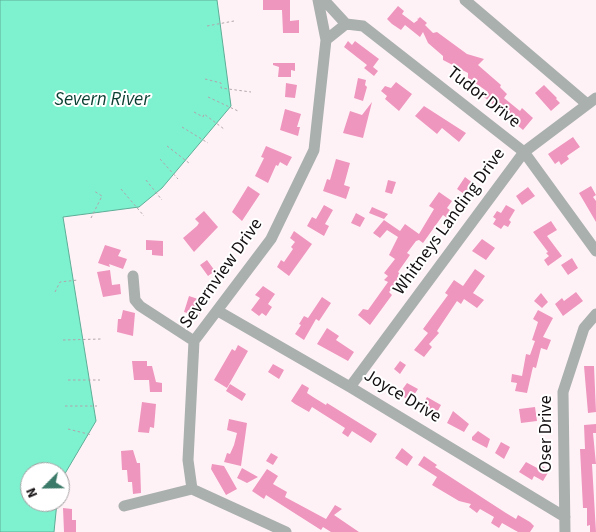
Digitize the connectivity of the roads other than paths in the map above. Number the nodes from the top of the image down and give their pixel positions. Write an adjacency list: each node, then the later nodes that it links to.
1 (318, 0): 5 (street, Severnview Drive)
2 (324, 0): 4 (street)
3 (465, 0): 6 (street)
4 (346, 24): 5 (street); 7 (street, Tudor Drive)
5 (326, 40): 10 (street, Severnview Drive)
6 (591, 101): 7 (street, Whitneys Landing Drive)
7 (524, 152): 8 (street, Tudor Drive); 13 (street, Whitneys Landing Drive)
8 (596, 252)
9 (133, 276): 12 (street)
10 (218, 311): 12 (street, Severnview Drive); 13 (street, Joyce Drive)
11 (596, 314): 16 (street, Oser Drive)
12 (194, 341): 14 (street, Severnview Drive)
13 (350, 387): 16 (street, Joyce Drive)
14 (192, 489): 15 (street); 17 (street)
15 (124, 506)
16 (565, 517): 18 (street, Oser Drive)
17 (286, 532)
18 (565, 532)

